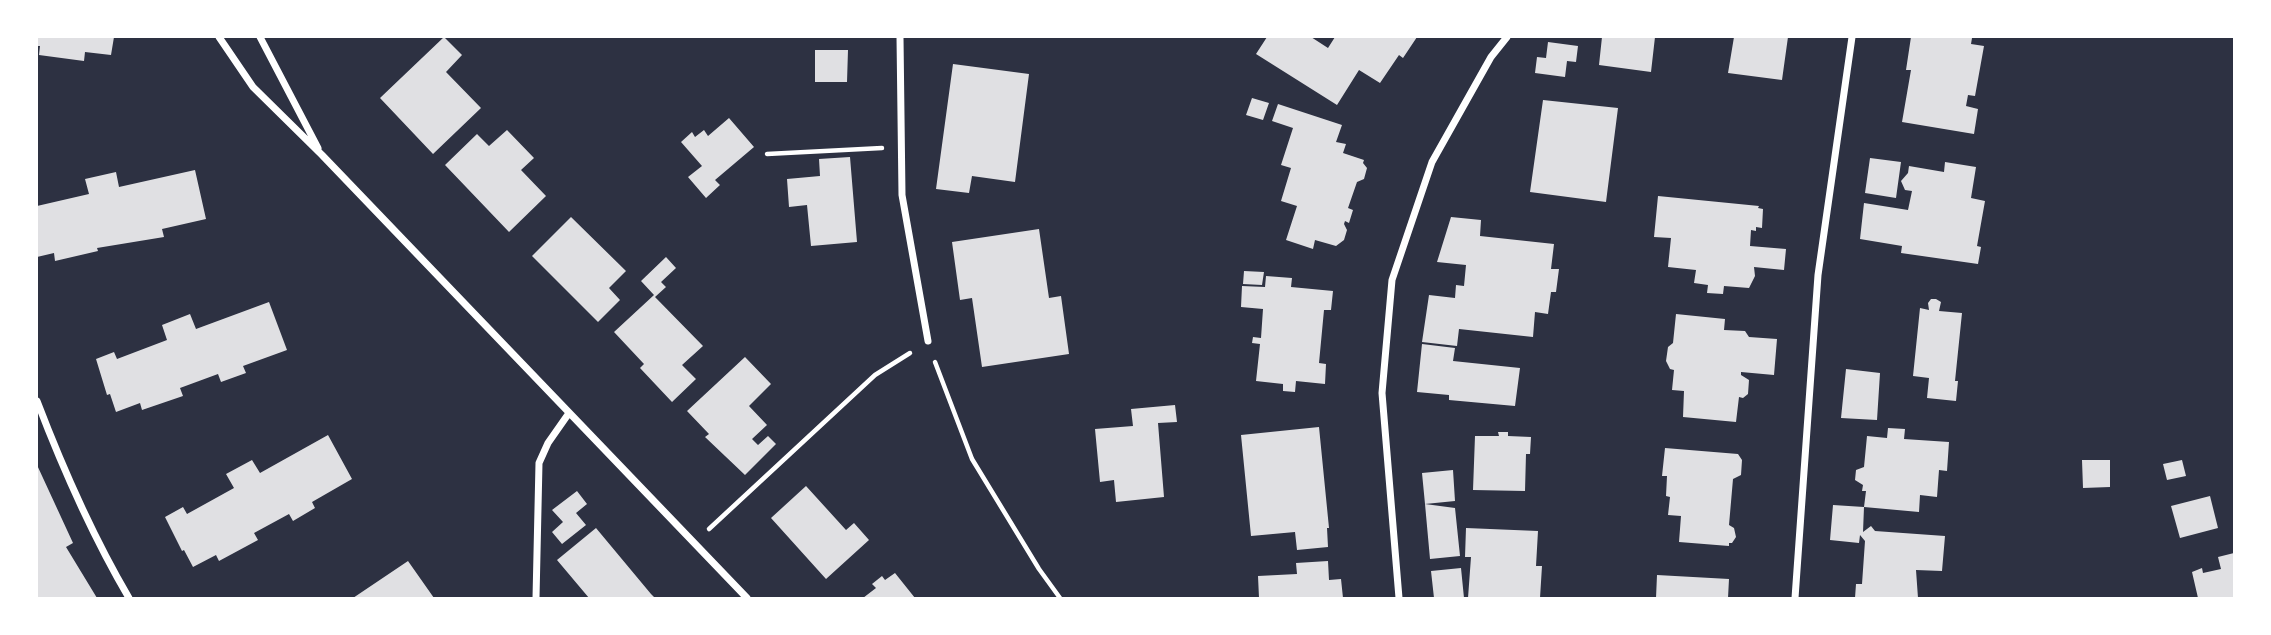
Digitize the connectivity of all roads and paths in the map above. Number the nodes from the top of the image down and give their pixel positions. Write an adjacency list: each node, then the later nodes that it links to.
1 (219, 37): 8 (street)
2 (260, 37): 8 (street)
3 (900, 37): 6 (street)
4 (1507, 37): 17 (street)
5 (1852, 37): 18 (street)
6 (900, 148): 7 (path); 9 (street)
7 (767, 154)
8 (321, 155): 11 (street)
9 (928, 341): 12 (path); 16 (path)
10 (37, 401): 13 (street)
11 (569, 413): 12 (street); 14 (street)
12 (694, 542): 15 (street)
13 (129, 598)
14 (536, 598)
15 (747, 598)
16 (1060, 598)
17 (1399, 598)
18 (1795, 598)

